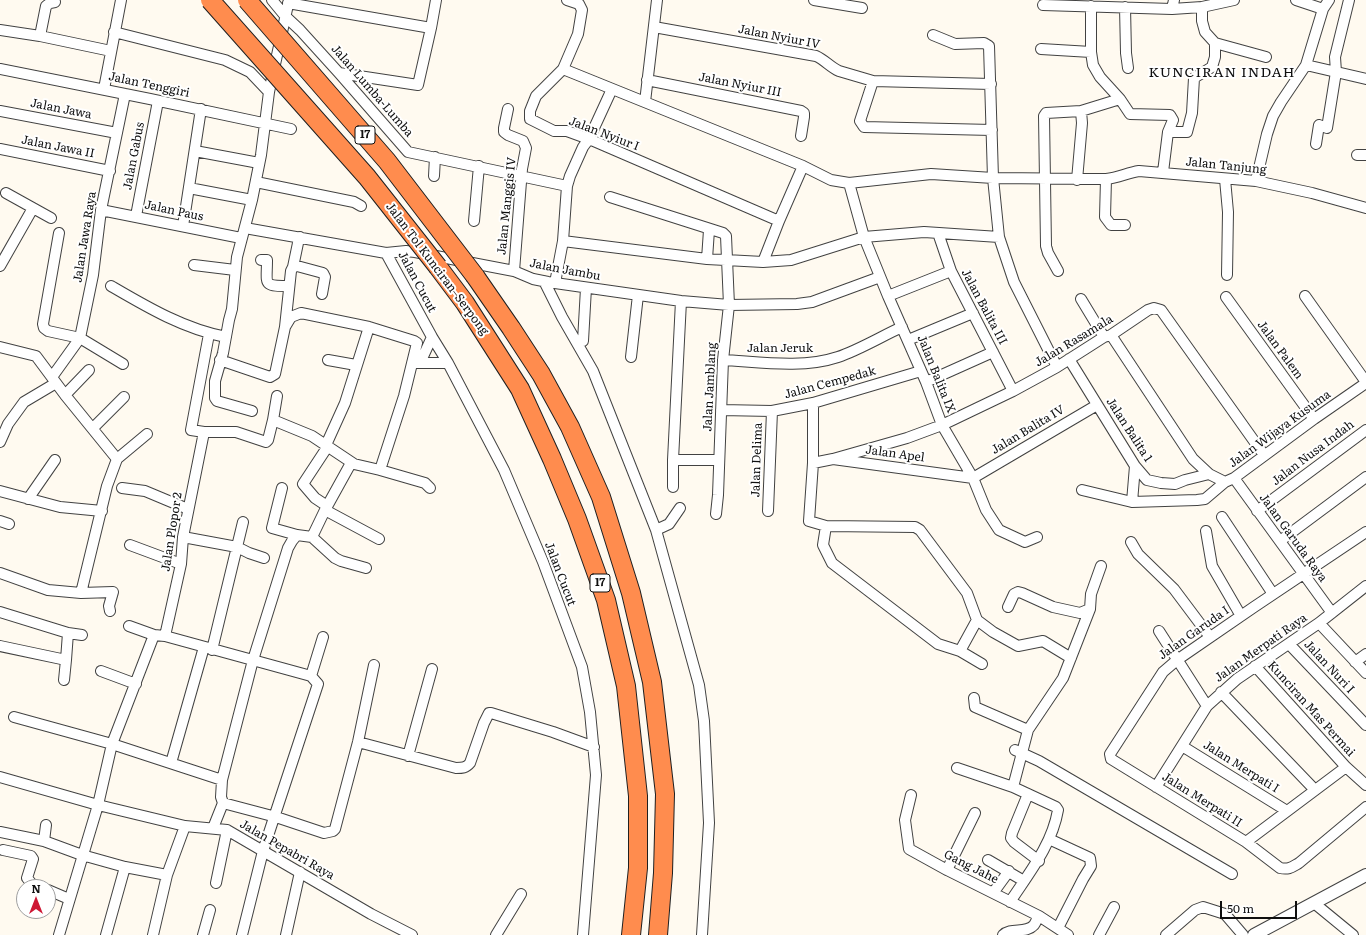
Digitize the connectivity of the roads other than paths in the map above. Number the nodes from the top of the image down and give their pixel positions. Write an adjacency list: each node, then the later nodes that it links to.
1 (121, 0): 26 (street)
2 (210, 0): 341 (highway, Jalan Tol Kunciran–Serpong / 17, bridge)
3 (247, 0): 342 (highway, Jalan Tol Kunciran–Serpong / 17, bridge)
4 (272, 0): 22 (street, Jalan Lumba-Lumba)
5 (436, 0): 24 (street)
6 (567, 0): 37 (street, Jalan Nyiur I)
7 (657, 0): 23 (street)
8 (814, 0): 21 (street)
9 (1234, 0): 20 (street)
10 (1296, 0): 16 (street)
11 (1349, 0): 38 (street)
12 (288, 1): 22 (street); 24 (street)
13 (55, 2): 28 (street)
14 (1080, 3): 17 (street); 18 (street)
15 (1173, 4): 19 (street); 20 (street)
16 (1326, 4): 34 (street)
17 (1043, 5)
18 (1091, 6): 19 (street); 32 (street)
19 (1125, 7): 35 (street)
20 (1202, 7): 29 (street)
21 (862, 8)
22 (286, 18): 39 (street, Jalan Lumba-Lumba); 46 (street)
23 (654, 27): 41 (street); 42 (street, Jalan Nyiur IV)
24 (431, 28): 39 (street)
25 (0, 30): 28 (street)
26 (114, 32): 31 (street); 46 (street)
27 (933, 35): 43 (street)
28 (40, 36): 31 (street)
29 (1215, 43): 33 (street); 58 (street)
30 (1041, 49): 32 (street)
31 (111, 51): 44 (street)
32 (1091, 52): 48 (street)
33 (1266, 56)
34 (1306, 65): 38 (street); 78 (street)
35 (1128, 68)
36 (0, 69): 44 (street, Jalan Tenggiri)
37 (563, 69): 45 (street, Jalan Tanjung); 61 (street, Jalan Nyiur I)
38 (1336, 72): 40 (street); 62 (street)
39 (340, 73): 65 (street, Jalan Lumba-Lumba)
40 (1366, 79)
41 (647, 80): 50 (street); 60 (street, Jalan Nyiur III)
42 (873, 81): 43 (street, Jalan Nyiur IV); 57 (street)
43 (991, 84): 57 (street)
44 (104, 89): 47 (street, Jalan Tenggiri)
45 (612, 89): 50 (street, Jalan Tanjung); 61 (street)
46 (269, 92): 55 (street)
47 (125, 94): 49 (street, Jalan Tenggiri); 59 (street, Jalan Jawa Raya)
48 (1120, 99): 54 (street); 58 (street)
49 (158, 101): 52 (street, Jalan Tenggiri); 90 (street, Jalan Gabus)
50 (645, 102): 68 (street, Jalan Tanjung)
51 (508, 109): 72 (street, Jalan Manggis IV)
52 (201, 110): 55 (street, Jalan Tenggiri); 64 (street)
53 (0, 111): 59 (street, Jalan Jawa)
54 (1080, 111): 74 (street); 77 (street)
55 (265, 122): 56 (street, Jalan Tenggiri); 66 (street)
56 (292, 129)
57 (992, 130): 73 (street)
58 (1168, 132): 70 (street)
59 (117, 133): 69 (street, Jalan Jawa Raya)
60 (800, 136)
61 (589, 140): 81 (street); 93 (street, Jalan Nyiur I)
62 (1316, 144)
63 (0, 149): 69 (street, Jalan Jawa II)
64 (195, 151): 66 (street); 82 (street)
65 (435, 157): 67 (street, Jalan Lumba-Lumba); 71 (street)
66 (259, 163): 79 (street)
67 (479, 166): 72 (street, Jalan Lumba-Lumba); 92 (street)
68 (803, 166): 80 (street, Jalan Tanjung); 93 (street)
69 (110, 171): 89 (street, Jalan Jawa Raya)
70 (1163, 172): 75 (street, Jalan Tanjung); 76 (street, Jalan Tanjung)
71 (434, 176)
72 (522, 176): 81 (street, Jalan Lumba-Lumba); 114 (street, Jalan Manggis IV)
73 (993, 178): 74 (street, Jalan Tanjung); 80 (street, Jalan Tanjung); 102 (street)
74 (1045, 178): 77 (street, Jalan Tanjung); 116 (street)
75 (1225, 178): 78 (street, Jalan Tanjung); 117 (street)
76 (1106, 179): 77 (street, Jalan Tanjung); 95 (street)
77 (1077, 180)
78 (1256, 181): 88 (street, Jalan Tanjung)
79 (256, 182): 85 (street); 86 (street)
80 (849, 183): 101 (street, Jalan Balita IX)
81 (567, 186): 104 (street)
82 (189, 188): 85 (street); 94 (street)
83 (6, 193): 87 (street)
84 (610, 197): 97 (street, Jalan Jamblang)
85 (252, 200): 96 (street)
86 (361, 206)
87 (33, 208): 91 (street); 111 (street)
88 (1366, 208)
89 (101, 210): 90 (street, Jalan Paus); 140 (street, Jalan Jawa Raya)
90 (136, 216): 94 (street, Jalan Paus)
91 (51, 218)
92 (474, 221)
93 (779, 221): 109 (street)
94 (183, 226): 103 (street, Jalan Paus)
95 (1125, 226)
96 (245, 228): 100 (street, Jalan Jambu); 103 (street)
97 (709, 230): 106 (street); 108 (street, Jalan Jamblang)
98 (59, 233): 140 (street)
99 (938, 233): 101 (street); 102 (street); 115 (street, Jalan Balita III)
100 (300, 237): 105 (street, Jalan Jambu); 112 (street)
101 (864, 237): 109 (street); 118 (street, Jalan Balita IX)
102 (999, 237): 154 (street)
103 (241, 238): 113 (street)
104 (563, 241): 106 (street); 120 (street)
105 (386, 253): 114 (street, Jalan Jambu); 139 (street, Jalan Cucut)
106 (707, 259): 108 (street)
107 (261, 260): 122 (street)
108 (726, 261): 109 (street); 131 (street, Jalan Jamblang)
109 (763, 262)
110 (194, 264): 113 (street)
111 (0, 266)
112 (293, 267): 122 (street); 124 (street)
113 (235, 270): 138 (street)
114 (514, 271): 119 (street, Jalan Jambu)
115 (951, 271): 126 (street); 132 (street, Jalan Balita III)
116 (1058, 271)
117 (1227, 275)
118 (880, 277): 126 (street, Jalan Balita IX); 131 (street, Jalan Jambu)
119 (544, 281): 120 (street, Jalan Jambu); 211 (street)
120 (555, 283): 123 (street, Jalan Jambu)
121 (111, 286): 136 (street)
122 (289, 286): 133 (street)
123 (586, 288): 125 (street, Jalan Jambu); 142 (street)
124 (322, 294)
125 (638, 295): 130 (street, Jalan Jambu); 145 (street)
126 (888, 296): 135 (street, Jalan Balita IX)
127 (1305, 296): 159 (street)
128 (1226, 297): 169 (street, Jalan Palem)
129 (1081, 299): 137 (street, Jalan Wijaya Kusuma)
130 (681, 301): 131 (street, Jalan Jambu); 183 (street)
131 (728, 305): 149 (street, Jalan Jamblang)
132 (973, 313): 141 (street); 144 (street, Jalan Balita III)
133 (285, 327): 134 (street); 147 (street)
134 (370, 327): 150 (street); 153 (street)
135 (902, 327): 141 (street, Jalan Balita IX); 149 (street, Jalan Jeruk)
136 (209, 334): 138 (street); 175 (street)
137 (1107, 336): 146 (street, Jalan Rasamala); 179 (street, Jalan Rasamala); 189 (street, Jalan Wijaya Kusuma)
138 (226, 337): 147 (street)
139 (432, 337): 150 (street); 151 (street, Jalan Cucut)
140 (80, 338): 152 (street); 157 (street, Jalan Jawa Raya)
141 (908, 340): 156 (street, Jalan Balita IX)
142 (583, 341)
143 (0, 347): 157 (street)
144 (993, 352): 158 (street); 160 (street, Jalan Balita III)
145 (632, 357)
146 (1069, 359): 154 (street, Jalan Rasamala); 165 (street, Jalan Balita 1)
147 (220, 360): 166 (street)
148 (328, 360): 153 (street)
149 (723, 360): 167 (street, Jalan Jamblang)
150 (416, 363): 151 (street); 188 (street)
151 (448, 363): 276 (street, Jalan Cucut)
152 (123, 364)
153 (356, 365): 178 (street)
154 (1057, 367): 160 (street, Jalan Rasamala)
155 (89, 370): 161 (street)
156 (921, 371): 158 (street, Jalan Balita IX); 164 (street, Jalan Cempedak)
157 (54, 380): 161 (street); 171 (street)
158 (926, 382): 172 (street, Jalan Balita IX)
159 (1366, 382): 169 (street, Jalan Wijaya Kusuma)
160 (1013, 391): 172 (street, Jalan Rasamala)
161 (65, 395): 173 (street)
162 (277, 396): 170 (street)
163 (124, 397): 173 (street)
164 (813, 403): 168 (street, Jalan Cempedak); 186 (street)
165 (1097, 405): 187 (street, Jalan Balita 1); 191 (street, Jalan Balita IV)
166 (252, 410)
167 (722, 410): 168 (street, Jalan Cempedak); 184 (street, Jalan Jamblang)
168 (772, 410): 205 (street, Jalan Delima)
169 (1314, 419): 179 (street, Jalan Wijaya Kusuma)
170 (274, 420): 175 (street); 178 (street)
171 (4, 422): 177 (street)
172 (942, 425): 181 (street, Jalan Rasamala); 191 (street, Jalan Balita IX)
173 (93, 428): 180 (street)
174 (1366, 430): 206 (street, Jalan Nusa Indah)
175 (204, 432): 203 (street, Jalan Plopor 2)
176 (147, 434): 180 (street)
177 (0, 442)
178 (327, 446): 185 (street); 201 (street)
179 (1264, 455): 192 (street, Jalan Wijaya Kusuma)
180 (118, 459): 204 (street)
181 (833, 459): 186 (street, Jalan Apel); 191 (street, Jalan Apel)
182 (54, 460): 199 (street)
183 (673, 460): 184 (street); 193 (street)
184 (719, 460): 207 (street, Jalan Jamblang)
185 (351, 463): 188 (street); 201 (street)
186 (813, 463): 210 (street)
187 (1135, 466): 189 (street, Jalan Balita 1); 200 (street)
188 (380, 470): 196 (street)
189 (1209, 474): 192 (street, Jalan Wijaya Kusuma)
190 (1366, 477): 219 (street)
191 (973, 478): 217 (street, Jalan Balita IX)
192 (1229, 480): 200 (street); 206 (street, Jalan Garuda Raya)
193 (673, 487)
194 (122, 488): 203 (street)
195 (282, 488): 214 (street)
196 (430, 488)
197 (1082, 490): 200 (street)
198 (0, 491): 199 (street)
199 (28, 499): 204 (street)
200 (1132, 502)
201 (326, 508): 216 (street); 218 (street)
202 (680, 508): 211 (street)
203 (188, 509): 215 (street, Jalan Plopor 2)
204 (102, 511): 230 (street)
205 (768, 511)
206 (1257, 511): 219 (street, Jalan Garuda Raya)
207 (716, 514)
208 (1222, 517): 231 (street)
209 (244, 522): 222 (street)
210 (826, 526): 238 (street); 251 (street)
211 (656, 530): 343 (street)
212 (1206, 532): 237 (street)
213 (1366, 532): 228 (street, Jalan Garuda I)
214 (297, 535): 216 (street); 255 (street)
215 (183, 537): 222 (street); 224 (street, Jalan Plopor 2)
216 (312, 537): 226 (street)
217 (1037, 537)
218 (379, 539)
219 (1280, 541): 228 (street, Jalan Garuda Raya)
220 (1131, 542): 247 (street)
221 (130, 545): 224 (street)
222 (238, 547): 223 (street); 250 (street)
223 (264, 558)
224 (181, 564): 245 (street, Jalan Plopor 2)
225 (1101, 566): 233 (street)
226 (366, 568)
227 (0, 573): 230 (street)
228 (1304, 573): 231 (street, Jalan Garuda I); 236 (street, Jalan Garuda Raya)
229 (1366, 586): 236 (street, Jalan Merpati Raya)
230 (81, 593): 234 (street)
231 (1272, 594): 237 (street, Jalan Garuda I)
232 (1008, 607): 233 (street)
233 (1090, 609): 253 (street)
234 (110, 611)
235 (0, 612): 242 (street)
236 (1332, 613): 239 (street, Jalan Merpati Raya)
237 (1241, 616): 247 (street, Jalan Garuda I)
238 (978, 620): 251 (street); 253 (street)
239 (1319, 623): 248 (street, Jalan Merpati Raya); 257 (street)
240 (130, 626): 244 (street)
241 (1158, 631): 256 (street)
242 (68, 632): 243 (street); 254 (street)
243 (82, 635)
244 (154, 635): 245 (street); 266 (street)
245 (165, 636): 250 (street)
246 (323, 637): 264 (street)
247 (1210, 637): 256 (street, Jalan Garuda I)
248 (1289, 644): 260 (street, Jalan Merpati Raya); 271 (street, Jalan Nuri I)
249 (0, 646): 254 (street)
250 (208, 649): 255 (street); 280 (street)
251 (960, 651): 258 (street)
252 (1366, 654): 257 (street)
253 (1071, 658): 272 (street)
254 (66, 660): 265 (street)
255 (253, 660): 264 (street); 284 (street)
256 (1177, 660): 269 (street); 279 (street, Jalan Garuda I)
257 (1355, 662): 263 (street)
258 (982, 664)
259 (374, 665): 273 (street)
260 (1255, 666): 267 (street, Jalan Merpati Raya); 281 (street, Kunciran Mas Permai)
261 (432, 669): 278 (street)
262 (101, 671): 266 (street)
263 (1366, 673)
264 (311, 676): 296 (street)
265 (64, 680)
266 (136, 684): 274 (street)
267 (1221, 692): 269 (street, Jalan Merpati Raya); 288 (street)
268 (974, 698): 272 (street)
269 (1206, 706): 275 (street, Jalan Merpati Raya)
270 (14, 717): 274 (street)
271 (1366, 725)
272 (1028, 730): 277 (street)
273 (358, 742): 278 (street); 296 (street)
274 (112, 744): 280 (street); 292 (street)
275 (1182, 746): 287 (street, Jalan Merpati Raya); 294 (street, Jalan Merpati I)
276 (594, 747): 278 (street); 340 (street, Jalan Cucut)
277 (1019, 752): 286 (street); 314 (street)
278 (408, 756)
279 (1110, 757): 287 (street, Jalan Merpati II)
280 (171, 763): 284 (street)
281 (1346, 767): 285 (street, Kunciran Mas Permai); 288 (street)
282 (957, 768): 286 (street)
283 (0, 777): 292 (street, Jalan Pepabri Raya)
284 (222, 780): 291 (street)
285 (1366, 785)
286 (1013, 787): 289 (street)
287 (1156, 787): 304 (street, Jalan Merpati II)
288 (1315, 790): 294 (street)
289 (1028, 794): 302 (street); 309 (street)
290 (911, 795): 311 (street, Gang Jahe)
291 (223, 802): 296 (street); 299 (street)
292 (98, 805): 298 (street, Jalan Pepabri Raya); 307 (street)
293 (1366, 807): 304 (street, Jalan Merpati II)
294 (1287, 811): 304 (street)
295 (975, 814): 311 (street)
296 (276, 817): 306 (street)
297 (46, 825): 303 (street)
298 (185, 826): 299 (street, Jalan Pepabri Raya); 315 (street)
299 (213, 828): 300 (street, Jalan Pepabri Raya)
300 (227, 830): 306 (street, Jalan Pepabri Raya); 319 (street)
301 (0, 832): 303 (street)
302 (1049, 839): 309 (street); 329 (street)
303 (44, 841): 307 (street)
304 (1246, 842)
305 (3, 850): 317 (street)
306 (263, 851): 313 (street, Jalan Pepabri Raya); 336 (street)
307 (82, 855): 310 (street); 323 (street)
308 (988, 860): 312 (street)
309 (1039, 861): 318 (street)
310 (125, 867): 315 (street); 333 (street)
311 (947, 870): 321 (street, Gang Jahe)
312 (1009, 871): 318 (street); 321 (street)
313 (300, 872): 337 (street); 338 (street, Jalan Pepabri Raya)
314 (1232, 874)
315 (167, 875): 334 (street)
316 (1366, 875): 325 (street)
317 (28, 879)
318 (1024, 881): 324 (street)
319 (216, 883)
320 (56, 893): 323 (street)
321 (993, 893): 324 (street, Gang Jahe)
322 (520, 894): 339 (street)
323 (69, 899): 332 (street)
324 (1010, 902): 328 (street, Gang Jahe)
325 (1314, 903): 330 (street); 331 (street)
326 (1114, 907): 346 (street)
327 (210, 910): 335 (street)
328 (1039, 916): 329 (street, Gang Jahe); 344 (street)
329 (1058, 928): 345 (street, Gang Jahe)
330 (1263, 933)
331 (1347, 933)
332 (58, 935)
333 (106, 935)
334 (152, 935)
335 (203, 935)
336 (242, 935)
337 (286, 935)
338 (412, 935)
339 (496, 935)
340 (583, 935)
341 (630, 935)
342 (658, 935)
343 (702, 935)
344 (1003, 935)
345 (1068, 935)
346 (1099, 935)
347 (1166, 935): 348 (street)
348 (1243, 935)

